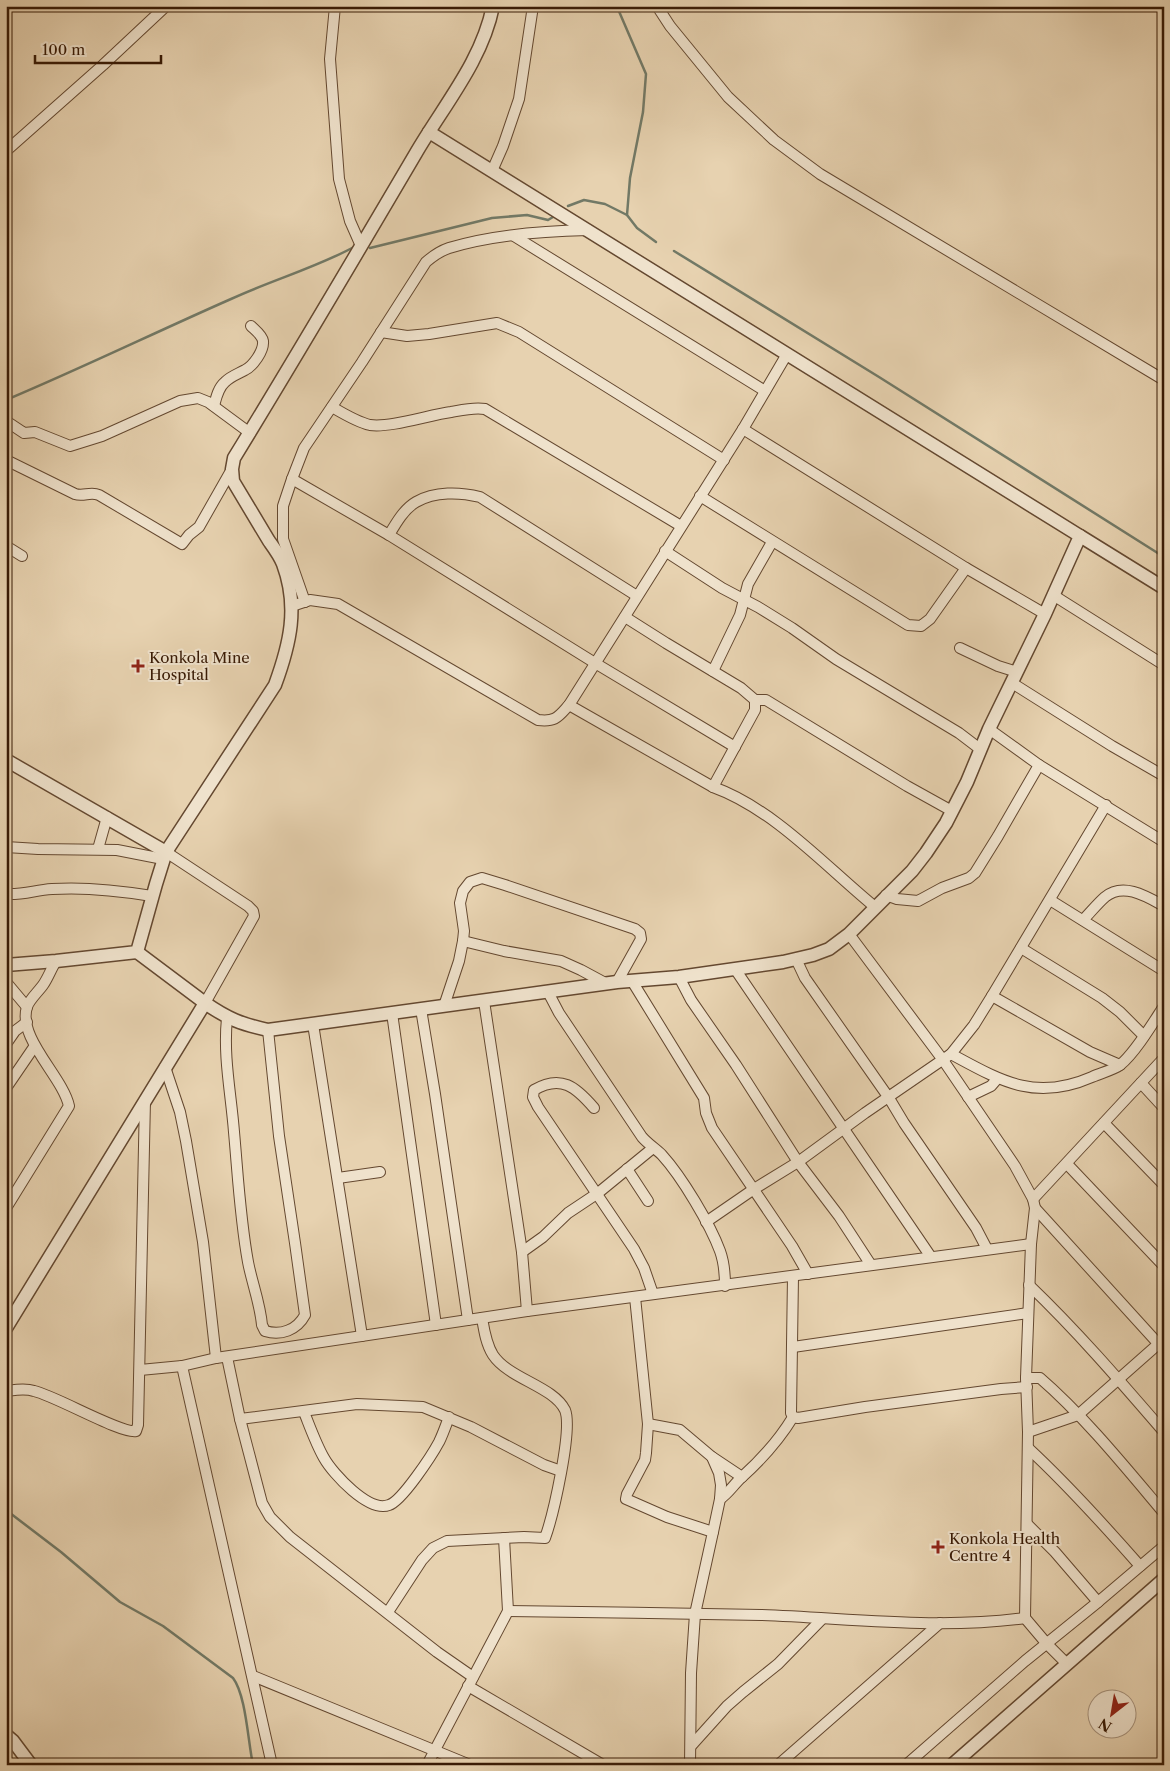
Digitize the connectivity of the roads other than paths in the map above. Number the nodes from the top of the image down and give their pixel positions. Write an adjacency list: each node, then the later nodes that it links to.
1 (166, 6): 7 (street)
2 (335, 6): 11 (street)
3 (493, 6): 6 (street)
4 (533, 6): 8 (street)
5 (657, 6): 15 (street)
6 (429, 132): 8 (street); 11 (street)
7 (6, 151)
8 (492, 171): 9 (street)
9 (588, 230): 10 (street); 14 (street)
10 (514, 236): 13 (street); 16 (street)
11 (361, 246): 21 (street)
12 (251, 326): 17 (street)
13 (381, 332): 18 (street); 23 (street)
14 (787, 354): 16 (street); 29 (street)
15 (1164, 380)
16 (765, 391): 20 (street)
17 (214, 406): 19 (street); 21 (street)
18 (332, 407): 25 (street); 27 (street)
19 (6, 421)
20 (743, 429): 23 (street); 34 (street)
21 (250, 433): 24 (street)
22 (6, 460): 24 (street)
23 (724, 460): 26 (street)
24 (232, 469): 40 (street)
25 (292, 478): 28 (street); 39 (street)
26 (700, 496): 27 (street); 30 (street)
27 (681, 526): 32 (street)
28 (389, 534): 37 (street); 44 (street)
29 (1080, 536): 35 (street); 36 (street)
30 (772, 542): 34 (street); 38 (street)
31 (6, 546): 33 (street)
32 (666, 552): 37 (street); 38 (street)
33 (22, 556)
34 (966, 568): 41 (street)
35 (1164, 588)
36 (1053, 595): 41 (street); 45 (street)
37 (637, 596): 42 (street)
38 (744, 600): 46 (street); 52 (street)
39 (305, 602): 40 (street); 49 (street)
40 (292, 606): 63 (street)
41 (1044, 614): 47 (street)
42 (625, 616): 44 (street); 46 (street)
43 (960, 648): 47 (street)
44 (595, 663): 49 (street); 51 (street)
45 (1164, 665)
46 (713, 671): 48 (street)
47 (1014, 678): 50 (street); 55 (street)
48 (755, 700): 51 (street); 58 (street)
49 (569, 705): 56 (street)
50 (989, 729): 52 (street); 54 (street)
51 (735, 747): 56 (street)
52 (980, 749): 58 (street)
53 (6, 760): 59 (street)
54 (1039, 765): 57 (street); 65 (street)
55 (1164, 776)
56 (713, 787): 69 (street)
57 (1106, 805): 60 (street); 67 (street)
58 (952, 811): 65 (street)
59 (107, 817): 62 (street); 63 (street)
60 (1164, 842)
61 (6, 847): 62 (street)
62 (98, 849): 63 (street)
63 (165, 855): 66 (street); 87 (street)
64 (6, 894): 66 (street)
65 (886, 895): 69 (street)
66 (152, 896): 74 (street)
67 (1050, 900): 70 (street); 73 (street)
68 (1164, 906): 70 (street)
69 (875, 907): 71 (street)
70 (1082, 920): 79 (street)
71 (849, 934): 75 (street); 100 (street)
72 (463, 941): 83 (street); 83 (street); 88 (street)
73 (1021, 948): 85 (street); 97 (street)
74 (137, 952): 76 (street); 87 (street)
75 (796, 959): 78 (street); 108 (street)
76 (56, 961): 77 (street); 90 (street)
77 (6, 965)
78 (735, 969): 80 (street); 113 (street)
79 (1164, 971)
80 (679, 977): 81 (street); 115 (street)
81 (632, 981): 83 (street); 121 (street)
82 (6, 982): 90 (street)
83 (612, 983): 84 (street)
84 (548, 992): 86 (street); 114 (street)
85 (992, 996): 100 (street); 102 (street)
86 (484, 1001): 88 (street); 129 (street)
87 (205, 1003): 93 (street); 103 (street)
88 (444, 1006): 91 (street)
89 (1164, 1006): 97 (street)
90 (27, 1007): 94 (street)
91 (421, 1009): 92 (street); 142 (street)
92 (392, 1013): 95 (street); 143 (street)
93 (227, 1018): 96 (street); 96 (street)
94 (27, 1022): 98 (street); 99 (street)
95 (313, 1024): 96 (street); 119 (street)
96 (268, 1030)
97 (1144, 1036): 102 (street)
98 (6, 1044)
99 (34, 1047): 106 (street); 125 (street)
100 (947, 1057): 104 (street); 107 (street); 108 (street)
101 (1164, 1058): 105 (street)
102 (1120, 1065): 104 (street)
103 (165, 1067): 109 (street); 149 (street)
104 (997, 1079): 107 (street)
105 (1141, 1083): 111 (street); 112 (street)
106 (6, 1088)
107 (968, 1097): 124 (street)
108 (889, 1098): 113 (street); 128 (street)
109 (145, 1099): 144 (street); 151 (street)
110 (594, 1108): 122 (street)
111 (1164, 1108)
112 (1104, 1122): 116 (street); 120 (street)
113 (844, 1128): 115 (street); 130 (street)
114 (653, 1148): 117 (street); 126 (street)
115 (798, 1162): 121 (street); 131 (street)
116 (1067, 1164): 124 (street); 132 (street)
117 (627, 1170): 122 (street); 123 (street)
118 (380, 1172): 119 (street)
119 (338, 1178): 145 (street)
120 (1164, 1185)
121 (754, 1189): 126 (street); 133 (street)
122 (598, 1193): 129 (street); 137 (street)
123 (648, 1201)
124 (1034, 1204): 127 (street); 146 (street)
125 (6, 1208)
126 (706, 1222): 136 (street)
127 (1030, 1244): 128 (street); 135 (street)
128 (987, 1249): 130 (street)
129 (522, 1252): 139 (street)
130 (931, 1257): 131 (street)
131 (871, 1265): 133 (street)
132 (1164, 1266)
133 (808, 1274): 134 (street)
134 (793, 1276): 136 (street); 147 (street)
135 (1029, 1285): 140 (street); 152 (street)
136 (725, 1286): 137 (street)
137 (653, 1294): 138 (street)
138 (634, 1297): 139 (street); 160 (street)
139 (527, 1311): 141 (street)
140 (1028, 1313): 147 (street); 153 (street)
141 (482, 1318): 142 (street); 165 (street)
142 (468, 1320): 143 (street)
143 (436, 1325): 145 (street)
144 (6, 1328)
145 (362, 1336): 148 (street)
146 (1162, 1345): 152 (street)
147 (793, 1347): 158 (street)
148 (227, 1357): 149 (street); 159 (street)
149 (216, 1358): 150 (street)
150 (182, 1366): 151 (street); 184 (street)
151 (140, 1370): 154 (street)
152 (1118, 1379): 156 (street); 162 (street)
153 (1026, 1383): 156 (street); 158 (street); 161 (street)
154 (6, 1391)
155 (304, 1412): 157 (street); 157 (street); 159 (street)
156 (1078, 1415): 161 (street); 168 (street)
157 (449, 1417): 165 (street)
158 (793, 1417): 166 (street)
159 (240, 1419): 177 (street)
160 (648, 1424): 164 (street); 170 (street)
161 (1028, 1432): 163 (street)
162 (1164, 1432)
163 (1028, 1448): 169 (street); 173 (street)
164 (712, 1457): 166 (street); 167 (street)
165 (560, 1471): 171 (street)
166 (742, 1477): 167 (street)
167 (720, 1499): 170 (street)
168 (1164, 1513)
169 (1027, 1524): 175 (street); 179 (street)
170 (713, 1532): 178 (street)
171 (504, 1538): 176 (street); 177 (street)
172 (1164, 1546): 173 (street)
173 (1140, 1566): 175 (street)
174 (1164, 1579): 183 (street)
175 (1098, 1602): 182 (street)
176 (508, 1611): 178 (street); 185 (street)
177 (388, 1612): 185 (street)
178 (695, 1614): 180 (street); 187 (street)
179 (1025, 1618): 181 (street); 182 (street)
180 (822, 1620): 181 (street); 187 (street)
181 (940, 1623): 195 (street)
182 (1047, 1644): 183 (street); 196 (street)
183 (1067, 1664): 197 (street)
184 (253, 1676): 188 (street); 190 (street)
185 (470, 1682): 188 (street); 193 (street)
186 (6, 1735): 189 (street)
187 (691, 1746): 194 (street)
188 (436, 1749): 191 (street); 192 (street)
189 (31, 1765)
190 (272, 1765)
191 (427, 1765)
192 (470, 1765)
193 (603, 1765)
194 (690, 1765)
195 (778, 1765)
196 (906, 1765)
197 (952, 1765)

